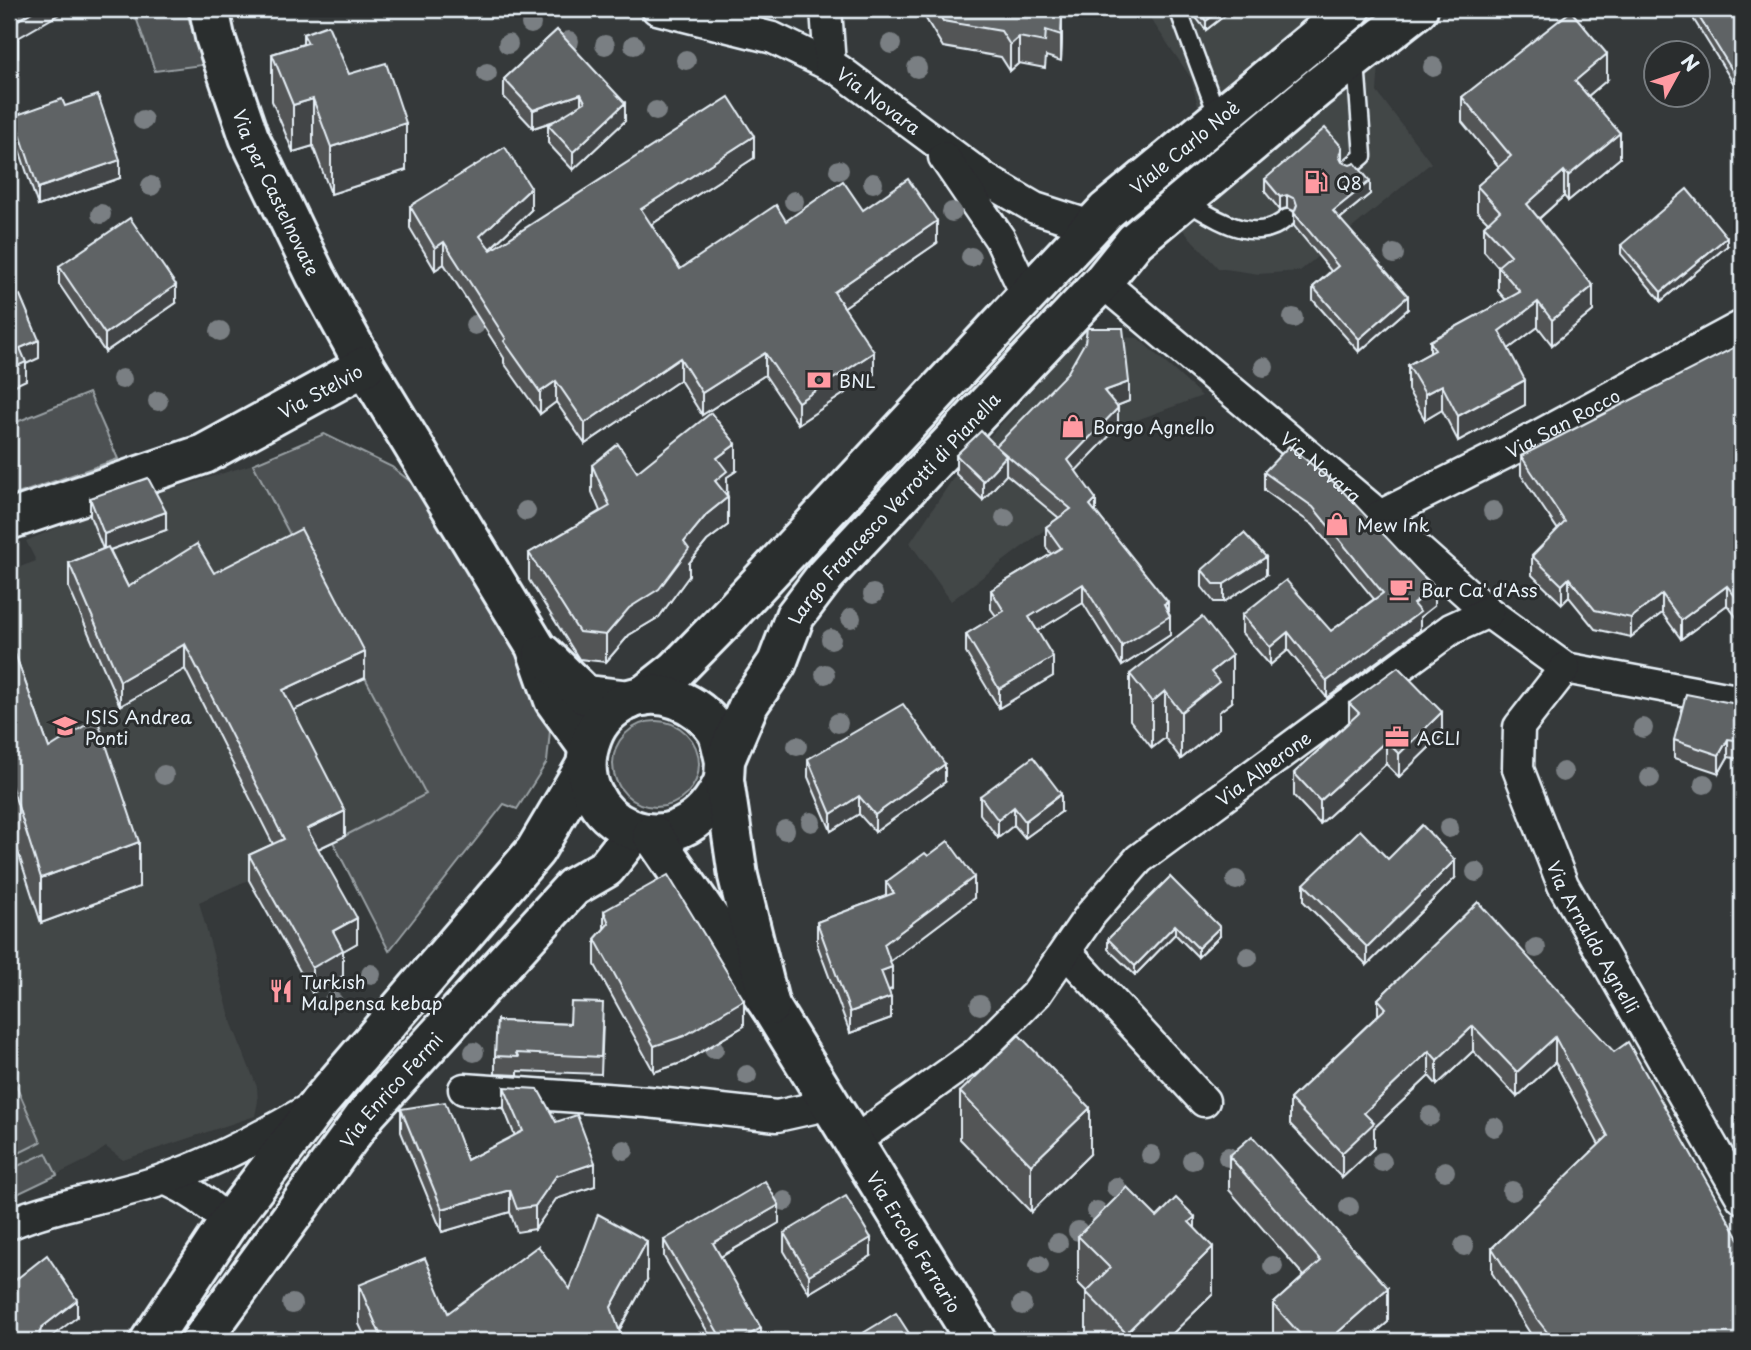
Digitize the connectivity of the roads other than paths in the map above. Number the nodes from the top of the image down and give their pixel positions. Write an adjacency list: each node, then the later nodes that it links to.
1 (209, 9): 18 (main road, Via per Castelnovate)
2 (657, 9): 8 (street, Via Novara)
3 (826, 9): 8 (street)
4 (1178, 9): 9 (lane)
5 (1351, 9): 9 (main road, Viale Carlo Noè)
6 (1418, 9): 7 (main road)
7 (1356, 58): 11 (lane); 12 (main road)
8 (830, 65): 10 (street, Via Novara)
9 (1218, 117): 14 (main road, Viale Carlo Noè)
10 (930, 136): 14 (street, Via Novara); 16 (street, Via Novara)
11 (1349, 168)
12 (1183, 200): 13 (lane); 15 (main road)
13 (1287, 218)
14 (1091, 226): 16 (main road, Viale Carlo Noè)
15 (1102, 282): 19 (street, Via Novara); 27 (main road, Largo Francesco Verrotti di Pianella)
16 (1027, 296): 24 (main road)
17 (1742, 326): 19 (street, Via San Rocco)
18 (365, 366): 20 (main road, Via Stelvio); 22 (main road, Via Stelvio)
19 (1380, 516): 21 (street, Via Novara)
20 (9, 520)
21 (1488, 612): 23 (street, Via Novara); 29 (street, Via Alberone)
22 (535, 646): 24 (main road, Via Stelvio); 26 (main road, Via Stelvio)
23 (1565, 668): 25 (street, Via Novara); 37 (street, Via Arnaldo Agnelli)
24 (636, 698): 26 (main road); 27 (main road)
25 (1742, 701)
26 (587, 756): 28 (main road); 33 (main road)
27 (724, 770): 28 (main road, Largo Francesco Verrotti di Pianella); 30 (main road)
28 (643, 832): 30 (main road); 41 (main road, Via Enrico Fermi)
29 (1066, 952): 32 (street); 35 (street, Via Alberone)
30 (771, 1006): 34 (main road)
31 (464, 1089): 34 (street)
32 (1204, 1101)
33 (320, 1102): 36 (street); 38 (main road)
34 (831, 1104): 35 (main road)
35 (855, 1141): 42 (main road, Via Ercole Ferrario)
36 (165, 1179): 38 (street); 39 (street)
37 (1742, 1198)
38 (228, 1223): 40 (main road)
39 (9, 1224)
40 (150, 1341)
41 (201, 1341)
42 (976, 1341)

